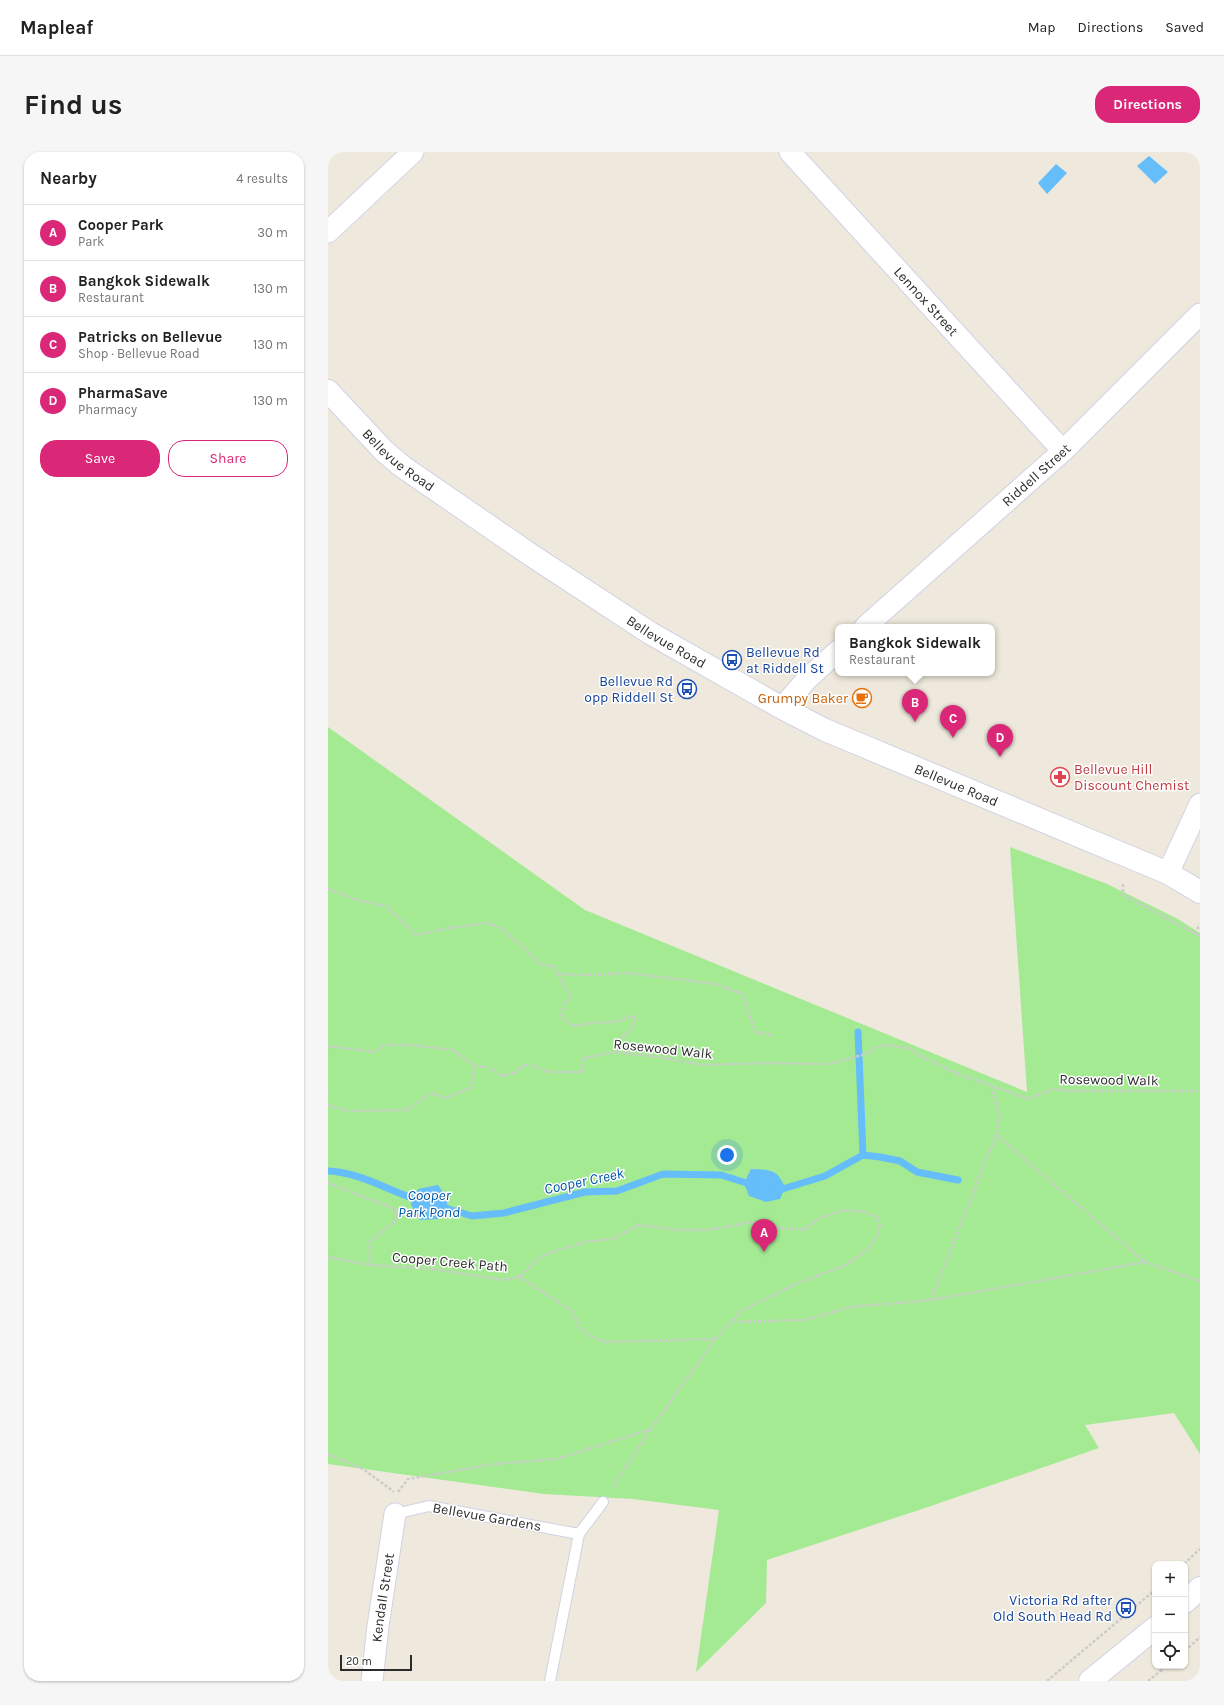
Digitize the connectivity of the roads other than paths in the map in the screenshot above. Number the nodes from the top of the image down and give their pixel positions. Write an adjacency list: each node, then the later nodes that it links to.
1 (413, 152): 3 (street)
2 (790, 152): 6 (street, Lennox Street)
3 (328, 232)
4 (1200, 314): 6 (street, Riddell Street)
5 (328, 391): 9 (street, Bellevue Road)
6 (1063, 451): 7 (street, Riddell Street)
7 (868, 624)
8 (835, 654): 9 (street)
9 (782, 708): 11 (street, Bellevue Road)
10 (1200, 804): 11 (street)
11 (1168, 873): 12 (street, Bellevue Road)
12 (1200, 892)
13 (603, 1502): 15 (lane)
14 (395, 1514): 15 (lane, Bellevue Gardens); 19 (street, Kendall Street)
15 (579, 1534): 20 (lane)
16 (1200, 1588): 17 (street)
17 (1188, 1599)
18 (1152, 1630): 21 (street)
19 (372, 1681)
20 (550, 1681)
21 (1090, 1681)

